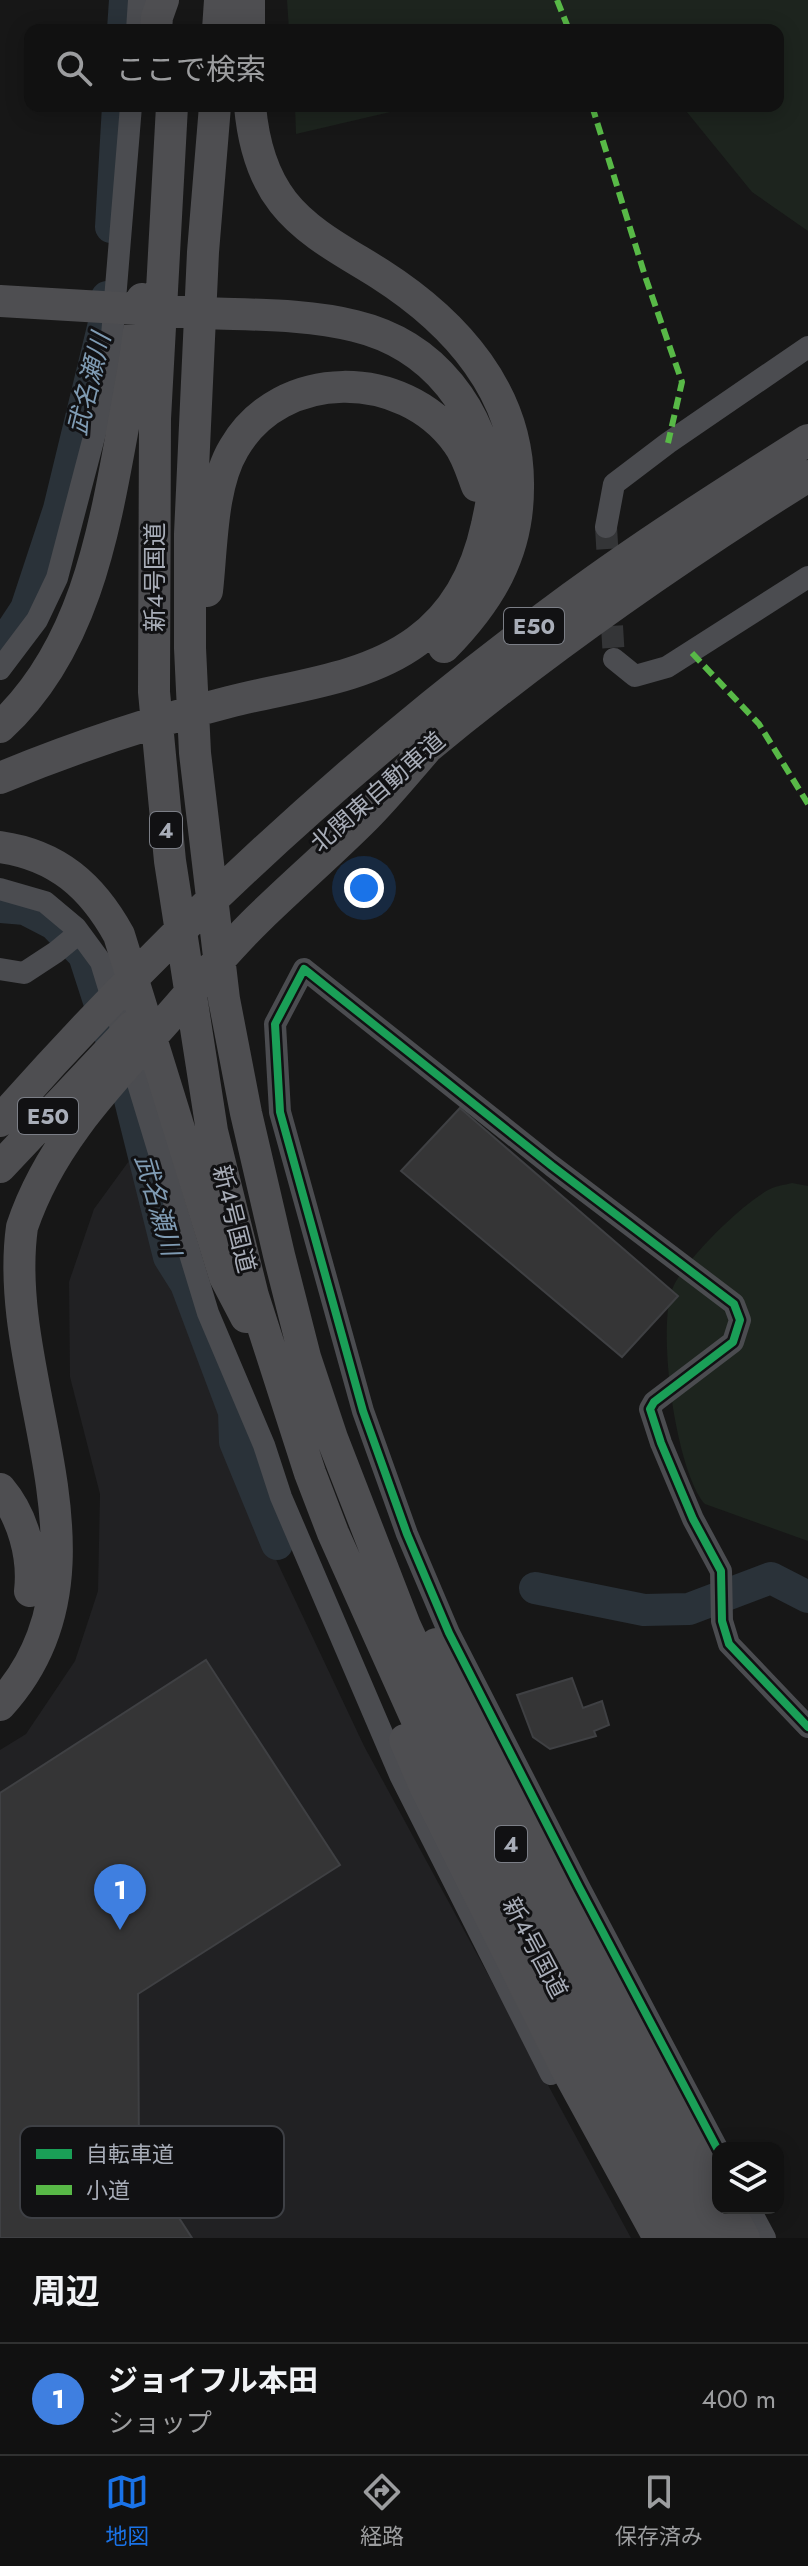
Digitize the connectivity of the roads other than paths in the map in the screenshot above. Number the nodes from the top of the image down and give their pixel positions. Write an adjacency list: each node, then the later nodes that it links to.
1 (139, 0): 6 (street)
2 (163, 0): 7 (highway)
3 (177, 0): 8 (highway)
4 (220, 0): 9 (highway)
5 (249, 0): 10 (highway)
6 (137, 24)
7 (156, 24)
8 (175, 24)
9 (218, 24)
10 (249, 24)
11 (131, 112): 29 (street)
12 (152, 112): 31 (highway)
13 (172, 112): 46 (highway, 新4号国道 / 4)
14 (215, 112): 27 (highway, 新4号国道 / 4)
15 (251, 112): 22 (highway)
16 (0, 284): 17 (highway)
17 (92, 298): 18 (highway); 19 (highway)
18 (0, 301)
19 (300, 310): 22 (highway); 25 (highway)
20 (808, 347): 24 (street)
21 (808, 440): 39 (highway, 北関東自動車道 / E50)
22 (519, 474): 30 (highway)
23 (808, 476): 40 (highway, 北関東自動車道 / E50)
24 (606, 527)
25 (486, 528): 27 (highway); 30 (highway)
26 (808, 577): 28 (street)
27 (190, 648): 45 (highway, 新4号国道 / 4)
28 (614, 659)
29 (0, 669)
30 (231, 710): 32 (highway)
31 (0, 727)
32 (131, 738): 33 (highway); 34 (highway)
33 (0, 778)
34 (0, 797)
35 (0, 847): 46 (highway)
36 (0, 889): 37 (street)
37 (79, 933): 38 (street); 53 (street)
38 (0, 969)
39 (89, 1011): 41 (highway); 42 (highway, E50)
40 (104, 1072): 43 (highway, E50); 51 (highway)
41 (0, 1093)
42 (0, 1121)
43 (0, 1167)
44 (317, 1247): 45 (street); 52 (street); 54 (street)
45 (279, 1255): 47 (highway, 新4号国道 / 4)
46 (278, 1380): 49 (highway, 新4号国道 / 4)
47 (332, 1438): 55 (highway); 60 (highway, 新4号国道 / 4)
48 (0, 1489): 50 (highway)
49 (333, 1533): 58 (highway); 59 (highway, 新4号国道 / 4)
50 (0, 1676)
51 (0, 1705)
52 (808, 1727)
53 (551, 2074)
54 (714, 2142)
55 (712, 2178)
56 (731, 2214): 61 (highway)
57 (752, 2214): 62 (street)
58 (659, 2238)
59 (688, 2238)
60 (718, 2238)
61 (744, 2238)
62 (765, 2238)

